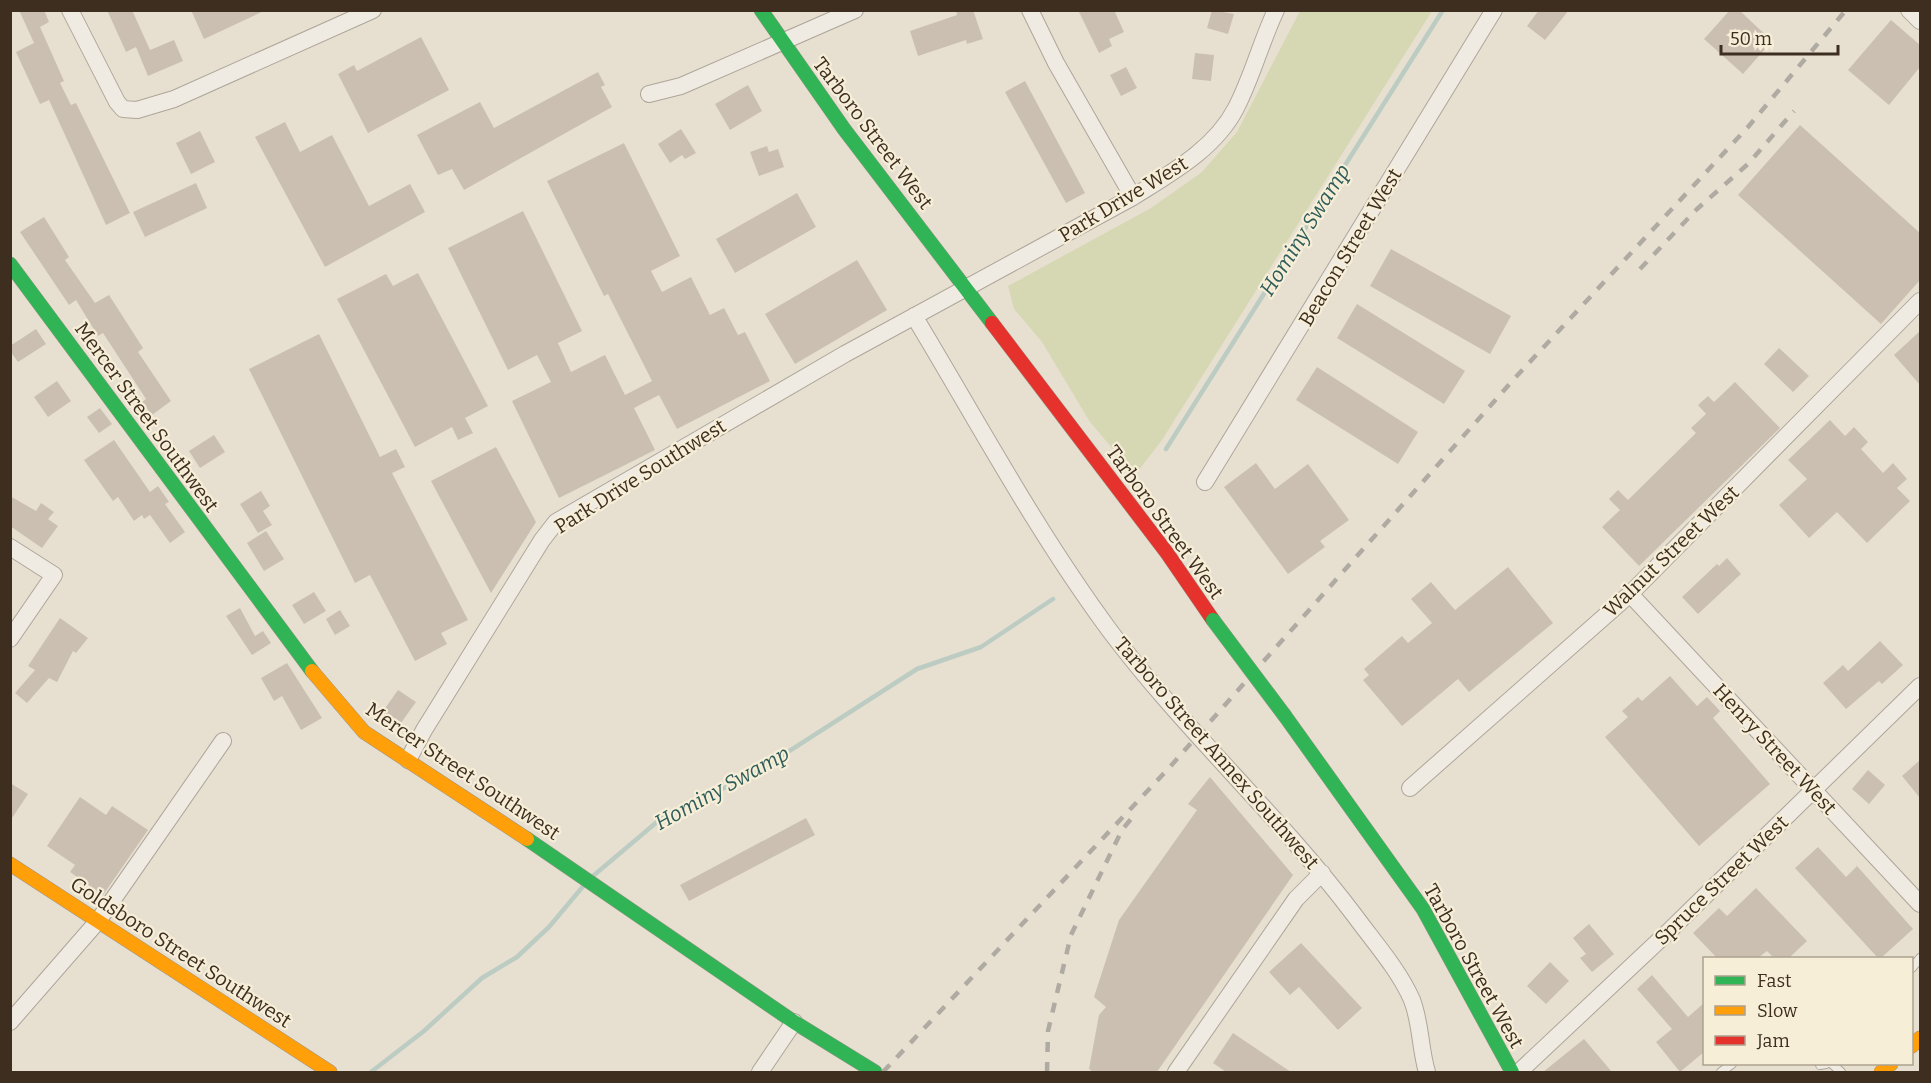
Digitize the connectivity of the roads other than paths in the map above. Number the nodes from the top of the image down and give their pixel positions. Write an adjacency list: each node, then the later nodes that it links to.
1 (70, 10): 2 (street)
2 (373, 10)
3 (761, 10): 10 (street, Tarboro Street West)
4 (1030, 10): 12 (street)
5 (1276, 10): 12 (street, Park Drive West)
6 (1494, 10): 17 (street, Beacon Street West)
7 (1909, 10): 9 (street)
8 (846, 12): 10 (street)
9 (1920, 21)
10 (784, 42): 11 (street); 14 (street, Tarboro Street West)
11 (649, 94)
12 (1133, 197): 14 (street, Park Drive West)
13 (10, 264): 23 (street, Mercer Street Southwest)
14 (965, 286): 16 (street, Park Drive Southwest); 37 (street, Tarboro Street West, bridge)
15 (1920, 301): 19 (street, Walnut Street West)
16 (914, 316): 23 (street, Park Drive Southwest); 27 (street, Tarboro Street Annex Southwest)
17 (1205, 483)
18 (10, 547): 20 (street)
19 (1630, 594): 24 (street, Walnut Street West); 25 (street, Henry Street West)
20 (10, 639)
21 (1920, 686): 25 (street, Spruce Street West)
22 (223, 741): 29 (street)
23 (408, 760): 31 (street, Mercer Street Southwest)
24 (1410, 788)
25 (1813, 790): 28 (street, Henry Street West); 38 (street, Spruce Street West)
26 (10, 864): 29 (street, Goldsboro Street Southwest)
27 (1322, 873): 35 (street); 36 (street, Tarboro Street Annex Southwest)
28 (1920, 904)
29 (98, 921): 30 (street); 32 (street, Goldsboro Street Southwest)
30 (10, 1022)
31 (794, 1022): 33 (street); 34 (street, Mercer Street Southwest)
32 (330, 1072)
33 (760, 1072)
34 (875, 1072)
35 (1176, 1072)
36 (1427, 1072)
37 (1512, 1072)
38 (1519, 1072)

